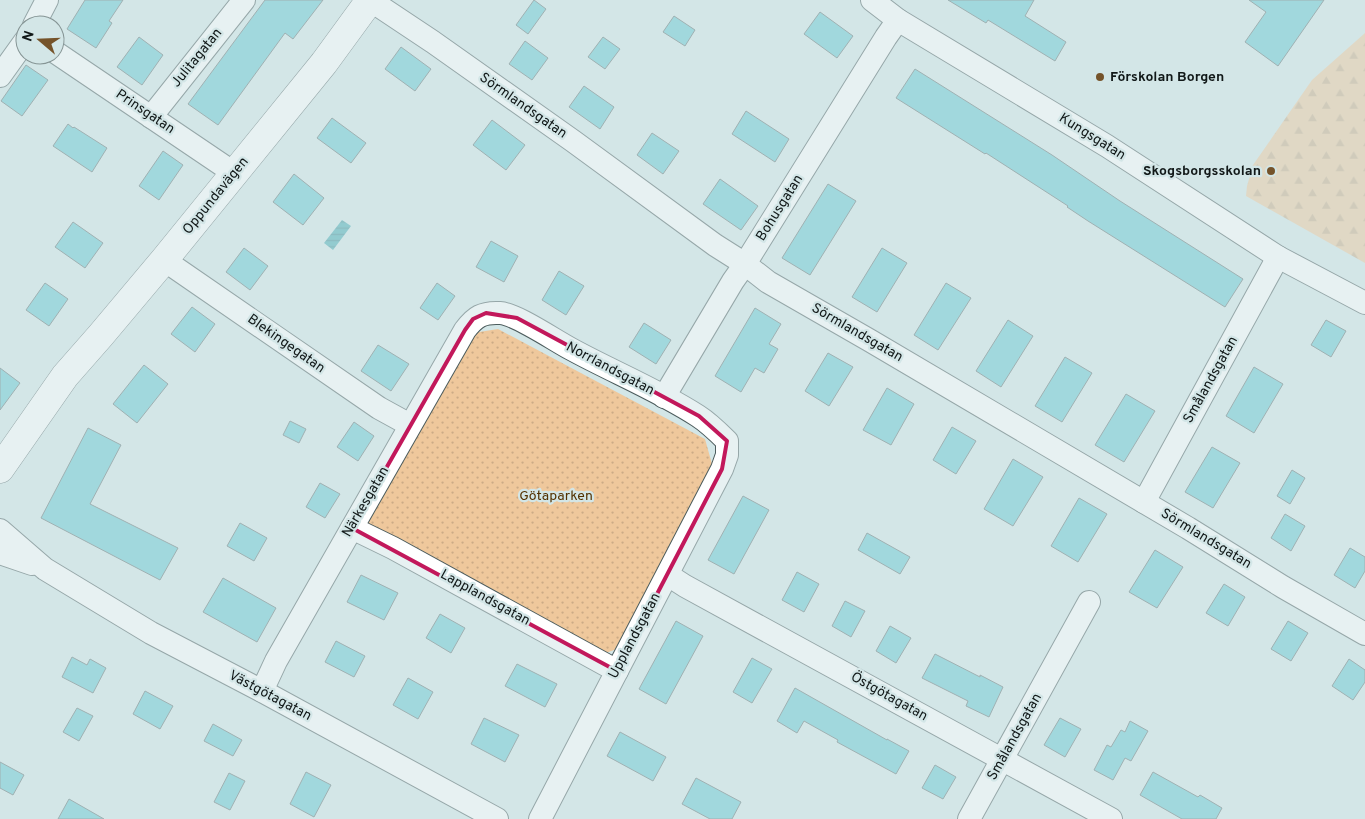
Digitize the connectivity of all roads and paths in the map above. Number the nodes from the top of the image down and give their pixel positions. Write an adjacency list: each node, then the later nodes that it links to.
1 (48, 0): 5 (street)
2 (244, 0): 10 (street, Julitagatan)
3 (370, 0): 11 (main road, Oppundavägen); 14 (street, Sörmlandsgatan)
4 (872, 0): 6 (street, Kungsgatan)
5 (40, 15)
6 (898, 20): 12 (street, Kungsgatan); 14 (street, Bohusgatan)
7 (15, 55): 9 (street)
8 (65, 59): 10 (street, Prinsgatan)
9 (0, 76)
10 (150, 116): 11 (street, Prinsgatan)
11 (234, 173): 13 (main road, Oppundavägen)
12 (1278, 257): 15 (street, Kungsgatan); 23 (street, Smålandsgatan)
13 (164, 260): 17 (main road, Oppundavägen); 19 (street, Blekingegatan)
14 (745, 264): 18 (street, Bohusgatan); 23 (street, Sörmlandsgatan)
15 (1365, 303)
16 (476, 318): 18 (street, Norrlandsgatan); 19 (street, Närkesgatan)
17 (56, 388): 20 (main road, Oppundavägen); 22 (main road, Oppundavägen)
18 (664, 397): 21 (street, Norrlandsgatan)
19 (410, 425): 24 (street, Närkesgatan)
20 (0, 447)
21 (727, 452): 28 (street, Upplandsgatan)
22 (0, 469)
23 (1144, 502): 30 (street, Sörmlandsgatan)
24 (352, 528): 31 (street, Lapplandsgatan); 32 (street, Närkesgatan)
25 (0, 530): 27 (street, Västgötagatan)
26 (0, 553): 27 (street, Västgötagatan)
27 (45, 569): 32 (street, Västgötagatan)
28 (668, 575): 31 (street, Upplandsgatan); 33 (street, Östgötagatan)
29 (1089, 602): 33 (street, Smålandsgatan)
30 (1365, 634)
31 (617, 671): 35 (street, Upplandsgatan)
32 (262, 691): 34 (street, Västgötagatan)
33 (1002, 759): 36 (street, Smålandsgatan); 37 (street, Östgötagatan)
34 (497, 819)
35 (540, 819)
36 (969, 819)
37 (1111, 819)

